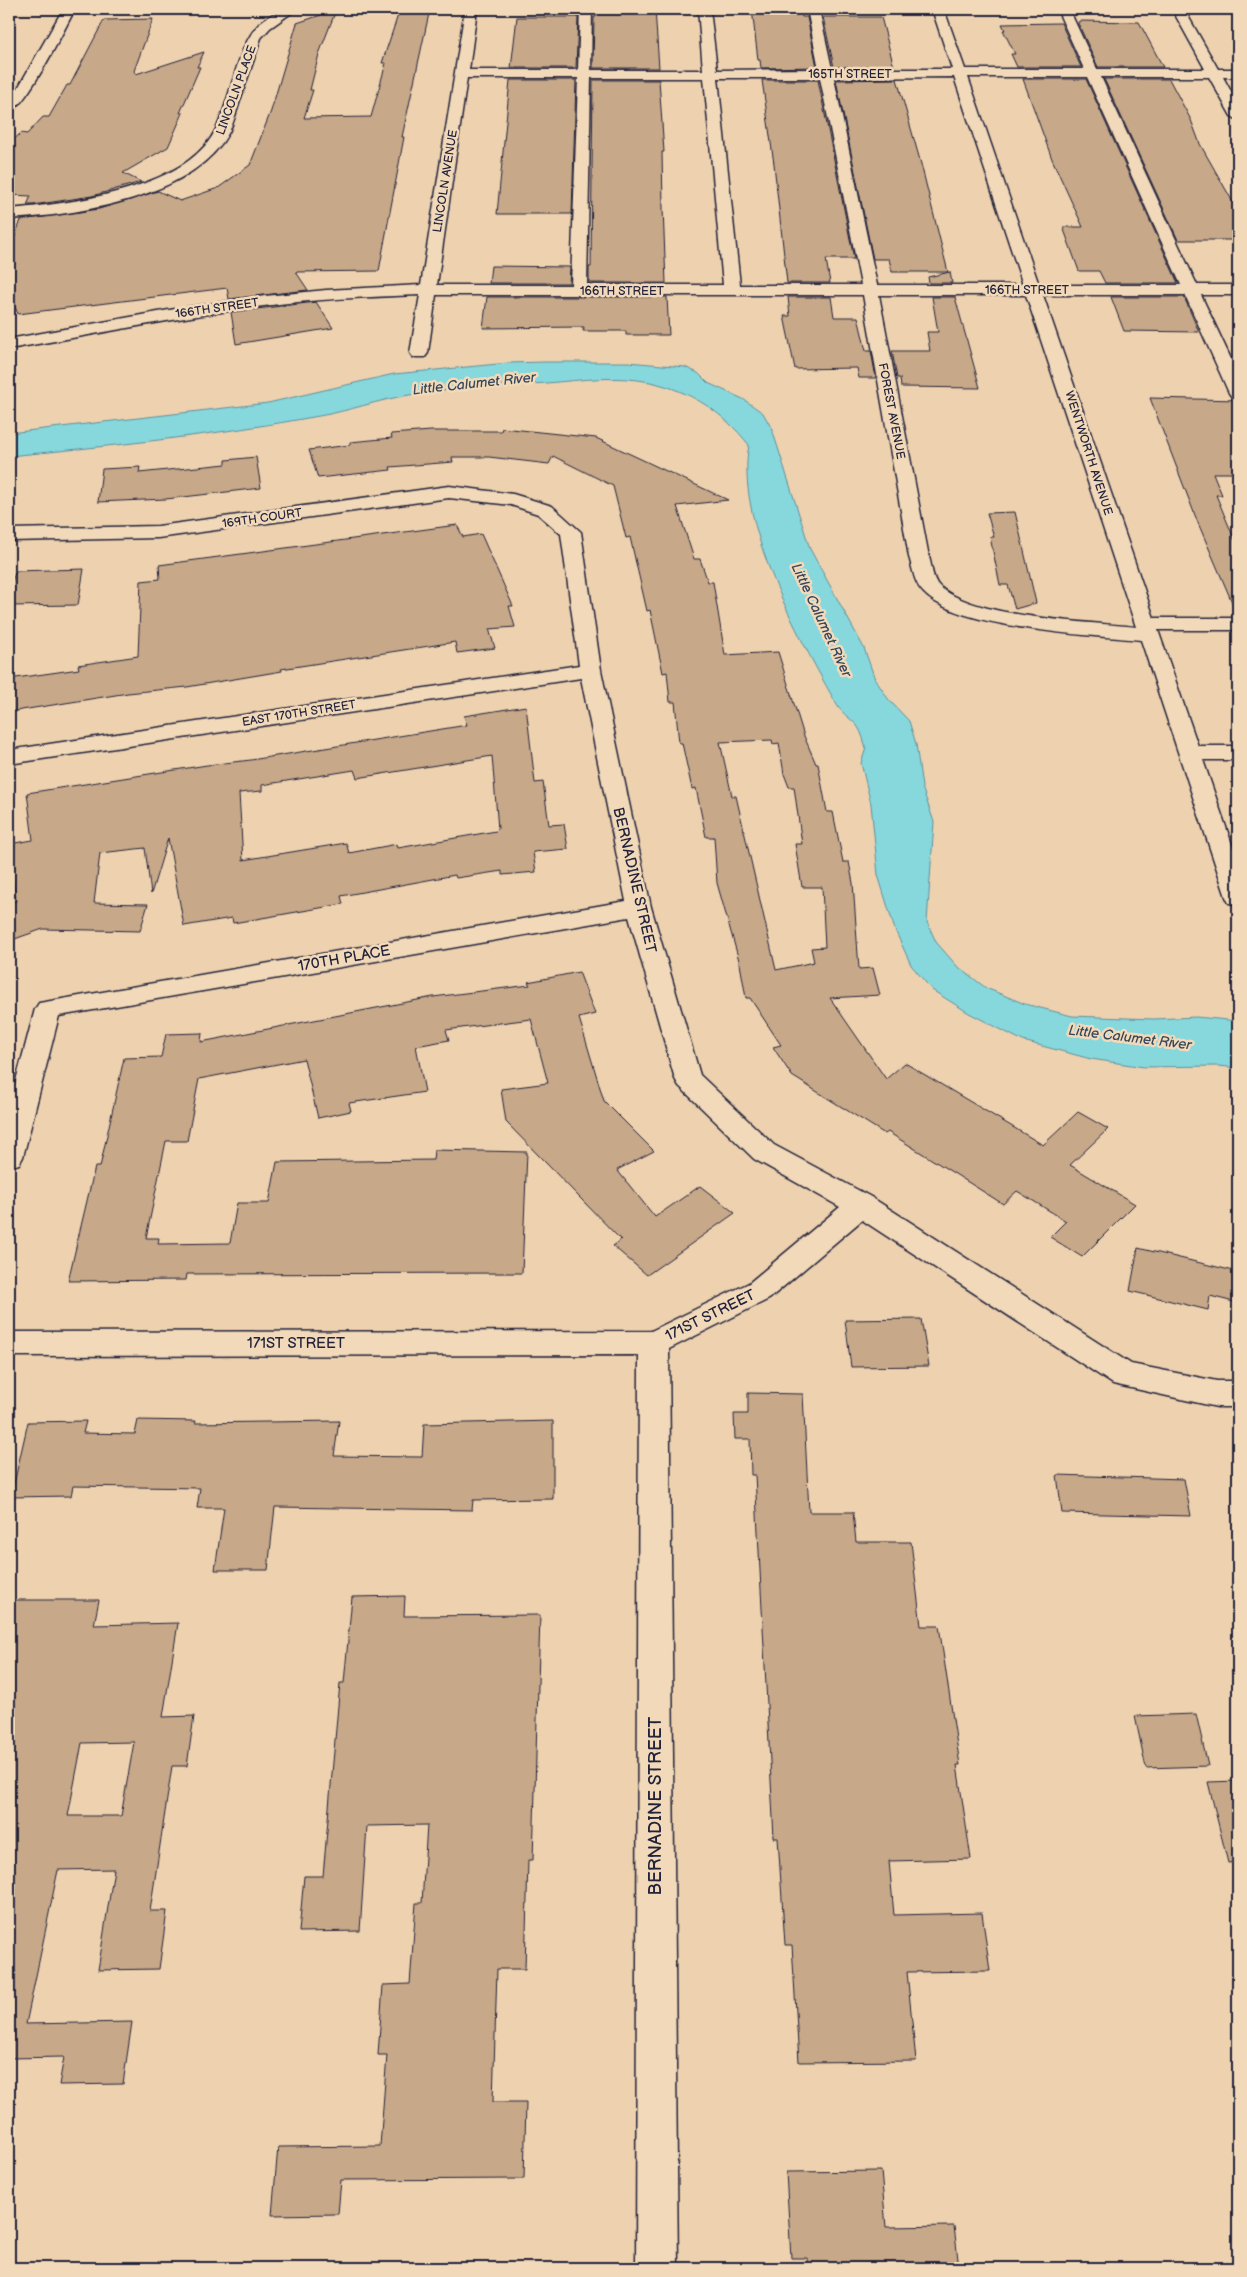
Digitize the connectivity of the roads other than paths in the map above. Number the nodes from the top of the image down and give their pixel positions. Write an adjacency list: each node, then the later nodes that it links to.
1 (69, 9): 18 (street)
2 (291, 9): 20 (street, LINCOLN PLACE)
3 (471, 9): 14 (street, LINCOLN AVENUE)
4 (586, 9): 15 (street)
5 (704, 9): 16 (street)
6 (813, 9): 17 (street, FOREST AVENUE)
7 (938, 9): 10 (street, WENTWORTH AVENUE)
8 (1063, 9): 11 (street)
9 (1178, 9): 12 (street)
10 (961, 73): 11 (street, 165TH STREET); 17 (street, 165TH STREET); 22 (street, WENTWORTH AVENUE)
11 (1093, 73): 12 (street, 165TH STREET); 23 (street)
12 (1214, 73): 13 (street, 165TH STREET); 19 (street)
13 (1238, 73)
14 (462, 74): 15 (street, 165TH STREET); 21 (street, LINCOLN AVENUE)
15 (586, 74): 16 (street, 165TH STREET); 25 (street)
16 (708, 74): 17 (street, 165TH STREET); 26 (street)
17 (827, 74): 27 (street, FOREST AVENUE)
18 (9, 108)
19 (1238, 116)
20 (9, 214)
21 (428, 290): 25 (street, 166TH STREET); 28 (street, 166TH STREET); 29 (street, LINCOLN AVENUE)
22 (1035, 290): 23 (street, 166TH STREET); 27 (street, 166TH STREET); 34 (street, WENTWORTH AVENUE)
23 (1191, 290): 24 (street, 166TH STREET); 30 (street)
24 (1238, 290)
25 (579, 291): 26 (street, 166TH STREET)
26 (732, 291): 27 (street, 166TH STREET)
27 (870, 291): 34 (street, FOREST AVENUE)
28 (9, 344)
29 (419, 353)
30 (1238, 393)
31 (513, 500): 32 (street, 169TH COURT); 35 (street, BERNADINE STREET)
32 (9, 535)
33 (1238, 624): 34 (street, FOREST AVENUE)
34 (1148, 629): 36 (street, WENTWORTH AVENUE)
35 (590, 670): 38 (street, EAST 170TH STREET); 40 (street, BERNADINE STREET)
36 (1190, 753): 37 (street); 39 (street, WENTWORTH AVENUE)
37 (1238, 753)
38 (9, 757)
39 (1238, 897)
40 (639, 907): 41 (street, 170TH PLACE); 42 (street, BERNADINE STREET)
41 (9, 1157)
42 (861, 1205): 43 (street, 171ST STREET); 45 (street)
43 (654, 1343): 44 (street, 171ST STREET); 46 (street, BERNADINE STREET)
44 (9, 1344)
45 (1238, 1394)
46 (657, 2268)

